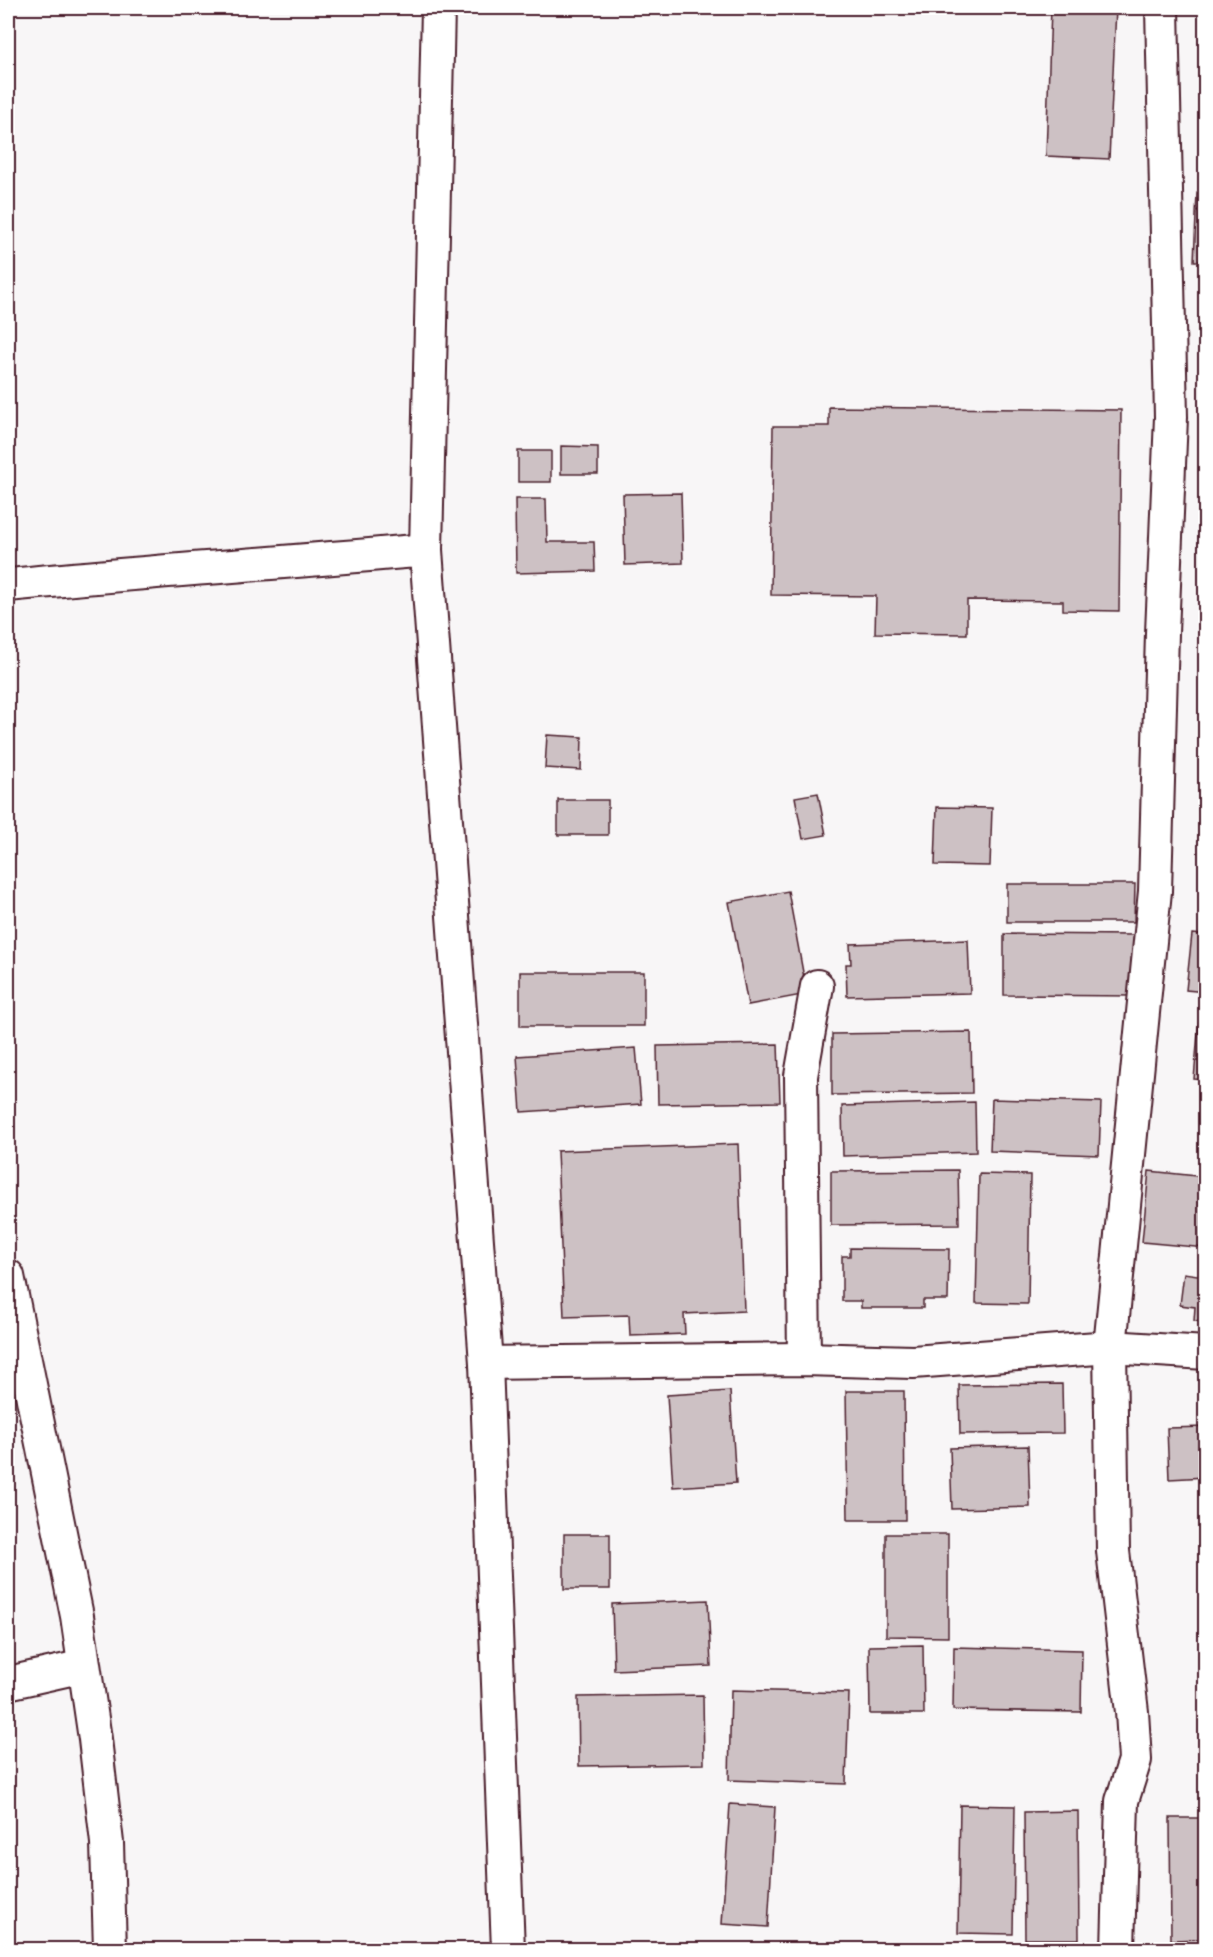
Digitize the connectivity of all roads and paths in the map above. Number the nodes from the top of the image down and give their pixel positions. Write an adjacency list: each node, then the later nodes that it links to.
1 (438, 8): 3 (street)
2 (1162, 8): 7 (street)
3 (426, 550): 4 (street); 10 (street)
4 (8, 585)
5 (817, 986): 9 (street)
6 (8, 1276): 11 (street)
7 (1110, 1347): 8 (street); 9 (street); 15 (street)
8 (1206, 1353)
9 (804, 1359): 10 (street)
10 (486, 1363): 14 (street)
11 (84, 1666): 12 (street); 13 (street)
12 (8, 1683)
13 (110, 1950)
14 (508, 1950)
15 (1118, 1950)

